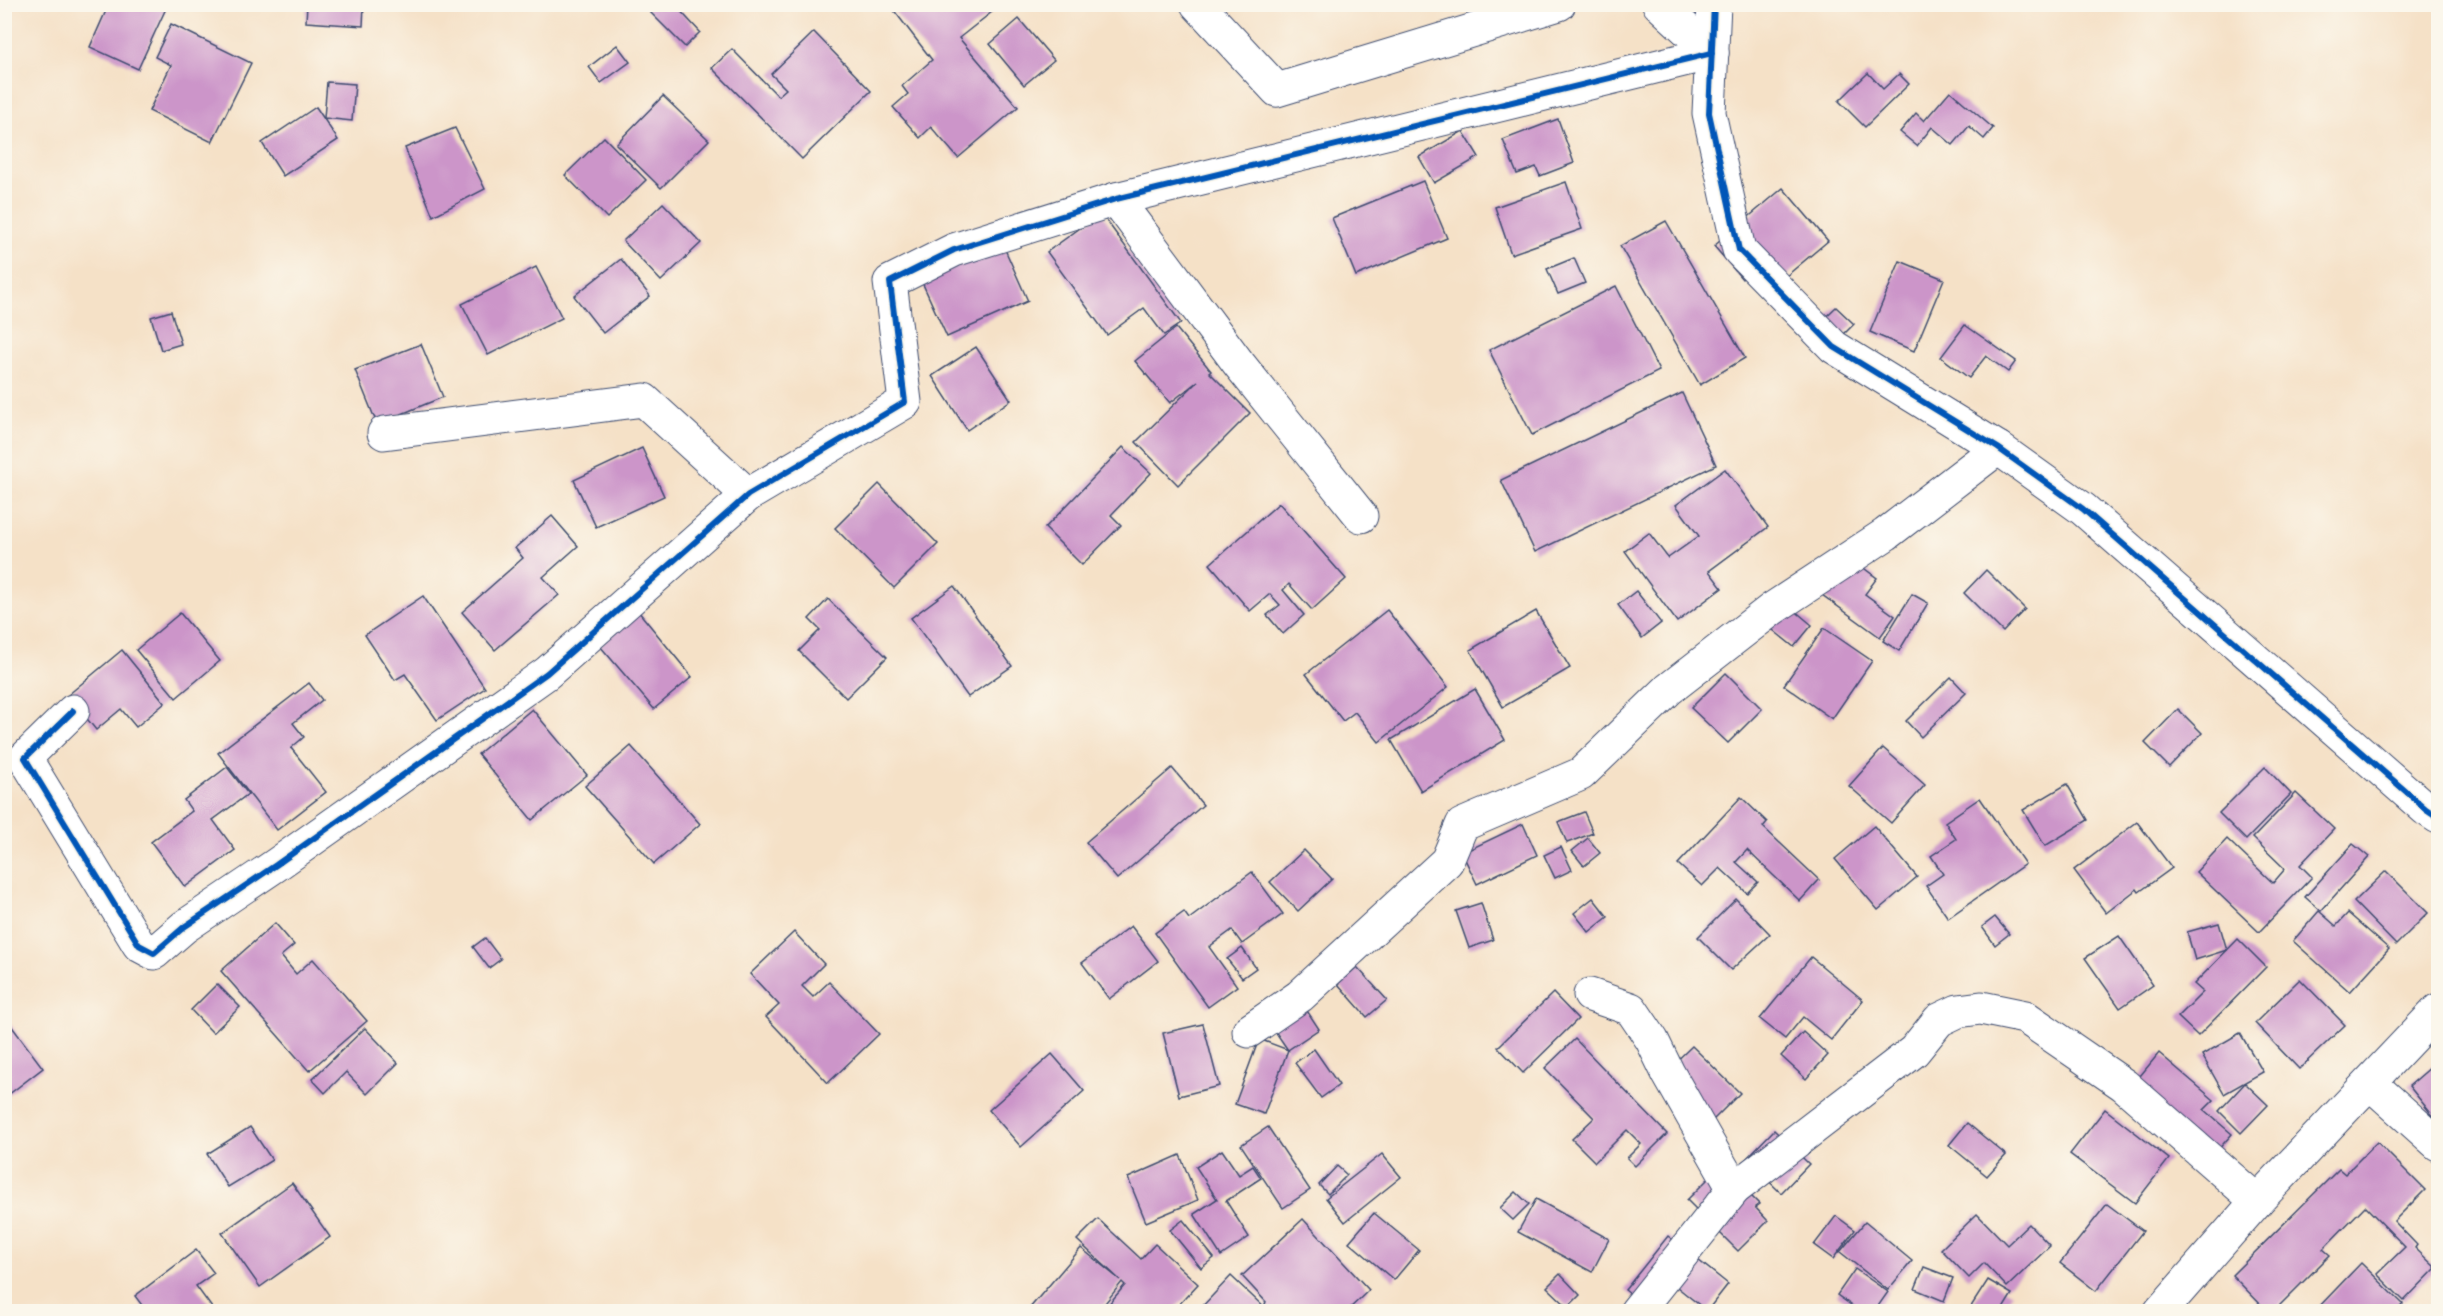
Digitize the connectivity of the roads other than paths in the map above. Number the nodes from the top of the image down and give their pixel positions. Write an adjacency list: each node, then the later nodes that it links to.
1 (1197, 4): 2 (street)
2 (1559, 4)
3 (1659, 4): 5 (street)
4 (1713, 4): 5 (street)
5 (1712, 54): 6 (street); 8 (street)
6 (1116, 199): 9 (street); 10 (street)
7 (384, 433): 9 (street)
8 (1998, 447): 12 (street); 15 (street)
9 (748, 495): 11 (street)
10 (1361, 516)
11 (73, 711)
12 (2439, 817)
13 (1590, 995): 18 (street)
14 (2439, 1010): 16 (street)
15 (1250, 1031)
16 (2370, 1083): 17 (street); 19 (street)
17 (2439, 1144)
18 (1734, 1189): 19 (street); 20 (street)
19 (2257, 1201): 21 (street)
20 (1636, 1311)
21 (2160, 1311)

